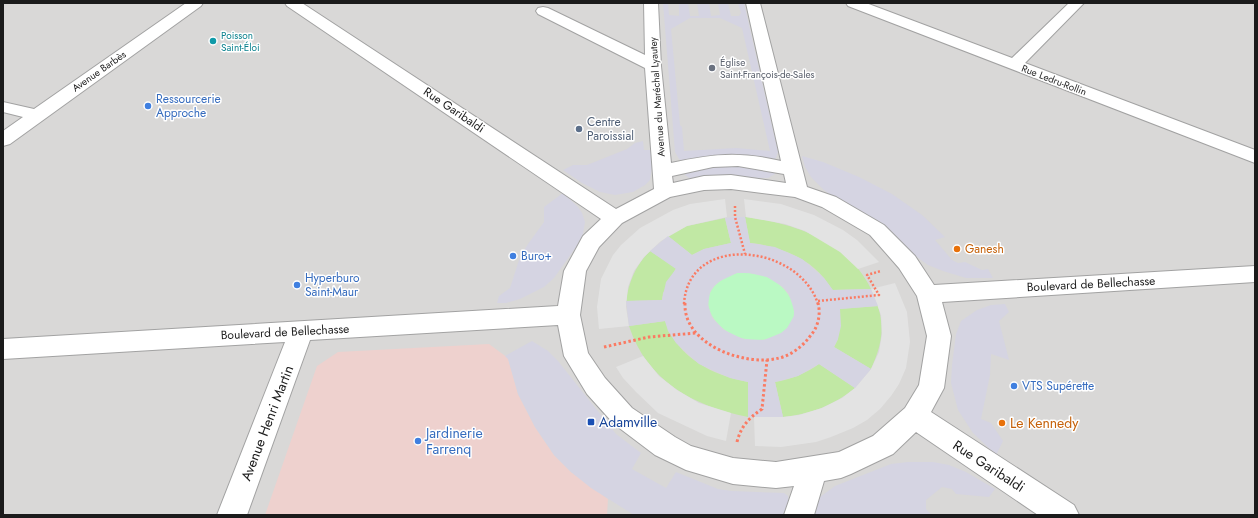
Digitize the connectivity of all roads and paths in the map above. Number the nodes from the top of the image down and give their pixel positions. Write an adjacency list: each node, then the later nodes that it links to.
1 (196, 3): 11 (street, Avenue Barbès)
2 (292, 3): 18 (street, Rue Garibaldi)
3 (651, 3): 9 (street, Avenue du Maréchal Lyautey)
4 (753, 3): 14 (street)
5 (853, 3): 8 (street, Rue Ledru-Rollin)
6 (1077, 3): 8 (street)
7 (543, 11): 9 (street)
8 (1014, 65): 13 (street, Rue Ledru-Rollin)
9 (653, 66): 15 (street, Avenue du Maréchal Lyautey)
10 (3, 107): 11 (street)
11 (36, 115): 12 (street, Avenue Barbès)
12 (3, 140)
13 (1255, 157)
14 (794, 170): 15 (street); 16 (street)
15 (663, 182): 16 (street); 18 (street)
16 (798, 191): 22 (street)
17 (735, 200): 19 (path)
18 (615, 218): 24 (street)
19 (745, 254): 23 (path); 26 (path)
20 (1255, 274): 22 (street, Boulevard de Bellechasse)
21 (867, 275): 23 (path)
22 (928, 294): 30 (street)
23 (818, 301): 29 (path)
24 (568, 315): 25 (street, Boulevard de Bellechasse); 32 (street)
25 (301, 332): 28 (street, Boulevard de Bellechasse); 33 (street, Avenue Henri Martin)
26 (696, 333): 27 (path); 29 (path)
27 (615, 343)
28 (3, 349)
29 (767, 360): 31 (path)
30 (914, 416): 32 (street); 35 (street, Rue Garibaldi)
31 (736, 448)
32 (813, 469): 34 (street)
33 (232, 515)
34 (799, 515)
35 (1064, 515)

